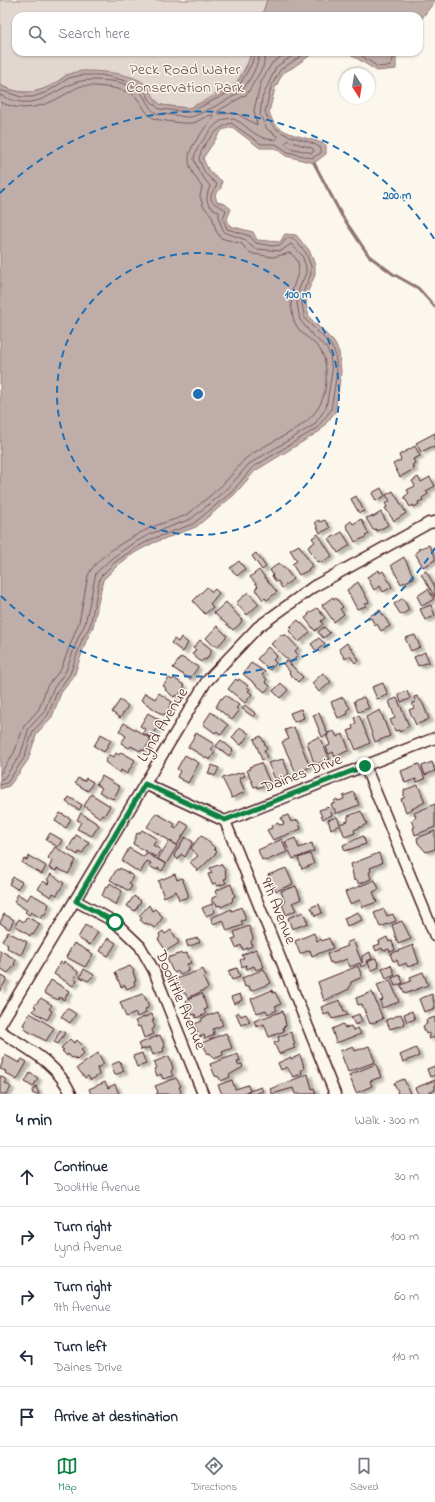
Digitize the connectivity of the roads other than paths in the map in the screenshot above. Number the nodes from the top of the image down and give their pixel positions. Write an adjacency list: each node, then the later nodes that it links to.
1 (435, 522): 4 (street, Lynd Avenue)
2 (435, 738): 3 (street, Daines Drive)
3 (365, 766): 5 (street, Daines Drive); 7 (street)
4 (145, 784): 5 (street); 6 (street, Lynd Avenue)
5 (225, 820): 12 (street, 9th Avenue)
6 (76, 901): 8 (street, Lynd Avenue); 11 (street, Doolittle Avenue)
7 (435, 936)
8 (0, 1025)
9 (0, 1031): 10 (street)
10 (71, 1094)
11 (203, 1094)
12 (335, 1094)

